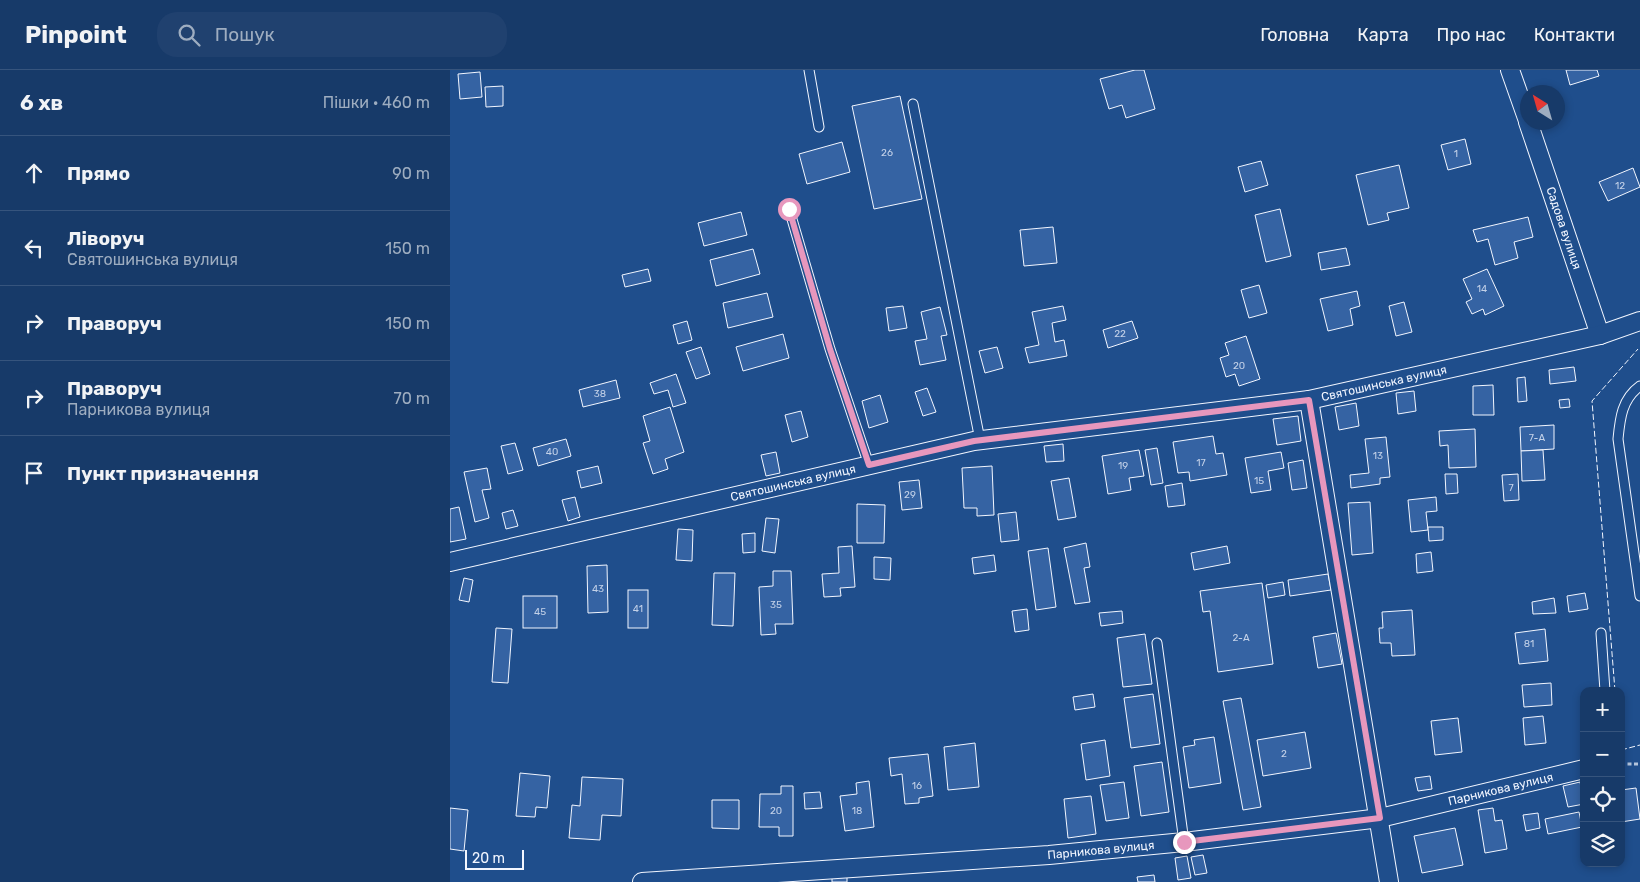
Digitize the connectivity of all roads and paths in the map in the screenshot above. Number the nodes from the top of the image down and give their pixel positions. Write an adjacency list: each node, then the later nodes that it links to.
1 (809, 70): 5 (lane)
2 (1510, 70): 3 (street, Садова вулиця)
3 (1520, 99)
4 (913, 104): 12 (lane)
5 (820, 127)
6 (1531, 130): 9 (street, Садова вулиця)
7 (789, 209): 13 (lane)
8 (1640, 322): 9 (street, Святошинська вулиця)
9 (1600, 334): 11 (street, Святошинська вулиця)
10 (1640, 386): 15 (lane)
11 (1309, 400): 12 (street, Святошинська вулиця); 22 (street)
12 (980, 440): 13 (street, Святошинська вулиця)
13 (869, 465): 14 (street, Святошинська вулиця)
14 (450, 562)
15 (1640, 596)
16 (1601, 633): 18 (lane)
17 (1157, 643): 23 (lane)
18 (1605, 687)
19 (1625, 764): 20 (path)
20 (1640, 764)
21 (1580, 770): 22 (street, Парникова вулиця)
22 (1380, 818): 23 (street, Парникова вулиця); 25 (street)
23 (1184, 842): 24 (street, Парникова вулиця)
24 (642, 882)
25 (1389, 882)

